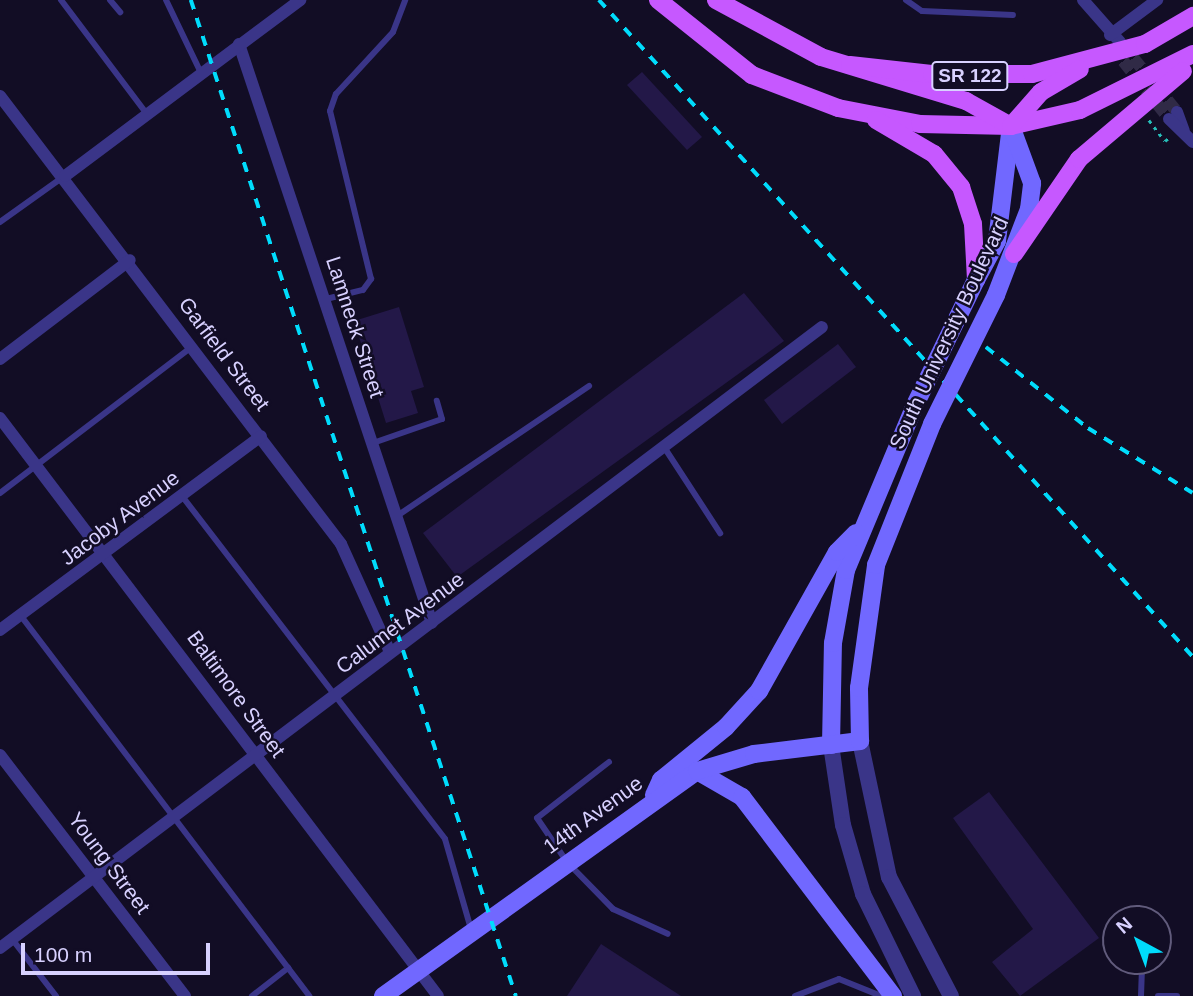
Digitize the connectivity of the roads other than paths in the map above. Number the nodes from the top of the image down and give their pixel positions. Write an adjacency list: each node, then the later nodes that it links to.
1 (61, 0): 20 (lane)
2 (110, 0): 11 (lane)
3 (166, 0): 18 (lane)
4 (300, 0): 14 (street)
5 (405, 0): 30 (lane)
6 (658, 0): 22 (main road)
7 (716, 0): 17 (main road, SR 122)
8 (906, 0): 12 (lane)
9 (1083, 0): 10 (street)
10 (1157, 0)
11 (120, 12)
12 (1013, 16)
13 (1193, 16): 16 (main road, SR 122)
14 (239, 44): 18 (street); 30 (street, Lamneck Street)
15 (1193, 54): 23 (main road); 27 (main road)
16 (1089, 62): 17 (main road, SR 122); 23 (main road)
17 (850, 65): 23 (main road)
18 (201, 73): 20 (street)
19 (1, 98): 25 (street, Garfield Street)
20 (147, 114): 25 (street)
21 (1173, 115): 24 (street)
22 (874, 118): 23 (main road); 29 (main road)
23 (1011, 126): 27 (main road, South University Boulevard); 29 (main road, South University Boulevard)
24 (1193, 142)
25 (65, 176): 26 (lane); 28 (street, Garfield Street)
26 (0, 222)
27 (1014, 254): 52 (main road, South University Boulevard, bridge)
28 (130, 260): 32 (street, Garfield Street); 33 (street)
29 (976, 280): 44 (main road, South University Boulevard, bridge)
30 (326, 299): 38 (street, Lamneck Street)
31 (822, 327): 39 (street, Calumet Avenue)
32 (194, 345): 37 (street, Garfield Street); 40 (lane)
33 (0, 359)
34 (589, 386): 43 (lane)
35 (437, 401): 38 (lane)
36 (0, 418): 40 (street, Baltimore Street)
37 (261, 436): 42 (street, Jacoby Avenue); 50 (street, Garfield Street)
38 (373, 443): 43 (street, Lamneck Street)
39 (664, 447): 45 (lane); 48 (street, Calumet Avenue)
40 (37, 465): 41 (lane); 46 (street, Baltimore Street)
41 (0, 493)
42 (182, 496): 46 (street, Jacoby Avenue); 51 (lane)
43 (397, 516): 48 (street, Lamneck Street)
44 (859, 530): 53 (main road, South University Boulevard); 58 (main road)
45 (720, 533)
46 (106, 552): 47 (street, Jacoby Avenue); 55 (street, Baltimore Street)
47 (21, 616): 49 (street, Jacoby Avenue); 59 (lane)
48 (432, 623): 50 (street, Calumet Avenue)
49 (0, 630)
50 (390, 652): 51 (street, Calumet Avenue)
51 (332, 698): 55 (street, Calumet Avenue); 62 (lane)
52 (860, 741): 53 (main road, 14th Avenue); 79 (street, South University Boulevard)
53 (831, 745): 57 (main road, 14th Avenue); 78 (street, South University Boulevard)
54 (0, 755): 61 (street, Young Street)
55 (259, 757): 59 (street, Calumet Avenue); 67 (street, Baltimore Street)
56 (609, 762): 60 (lane)
57 (696, 771): 58 (main road, 14th Avenue); 77 (main road)
58 (652, 801): 60 (main road, 14th Avenue)
59 (173, 819): 61 (street, Calumet Avenue); 66 (lane)
60 (567, 862): 62 (main road, 14th Avenue); 63 (lane)
61 (95, 876): 64 (street, Calumet Avenue); 70 (street, Young Street)
62 (471, 932): 67 (main road, 14th Avenue)
63 (668, 934)
64 (12, 939): 65 (street, Calumet Avenue); 69 (lane)
65 (0, 948)
66 (288, 968): 71 (lane); 72 (lane)
67 (418, 971): 73 (main road, 14th Avenue); 74 (street, Baltimore Street)
68 (1142, 975): 80 (lane)
69 (56, 996)
70 (185, 996)
71 (252, 996)
72 (309, 996)
73 (383, 996)
74 (438, 996)
75 (795, 996): 76 (lane)
76 (881, 996)
77 (893, 996)
78 (912, 996)
79 (951, 996)
80 (1141, 996)
81 (1158, 996): 82 (lane)
82 (1177, 996)

